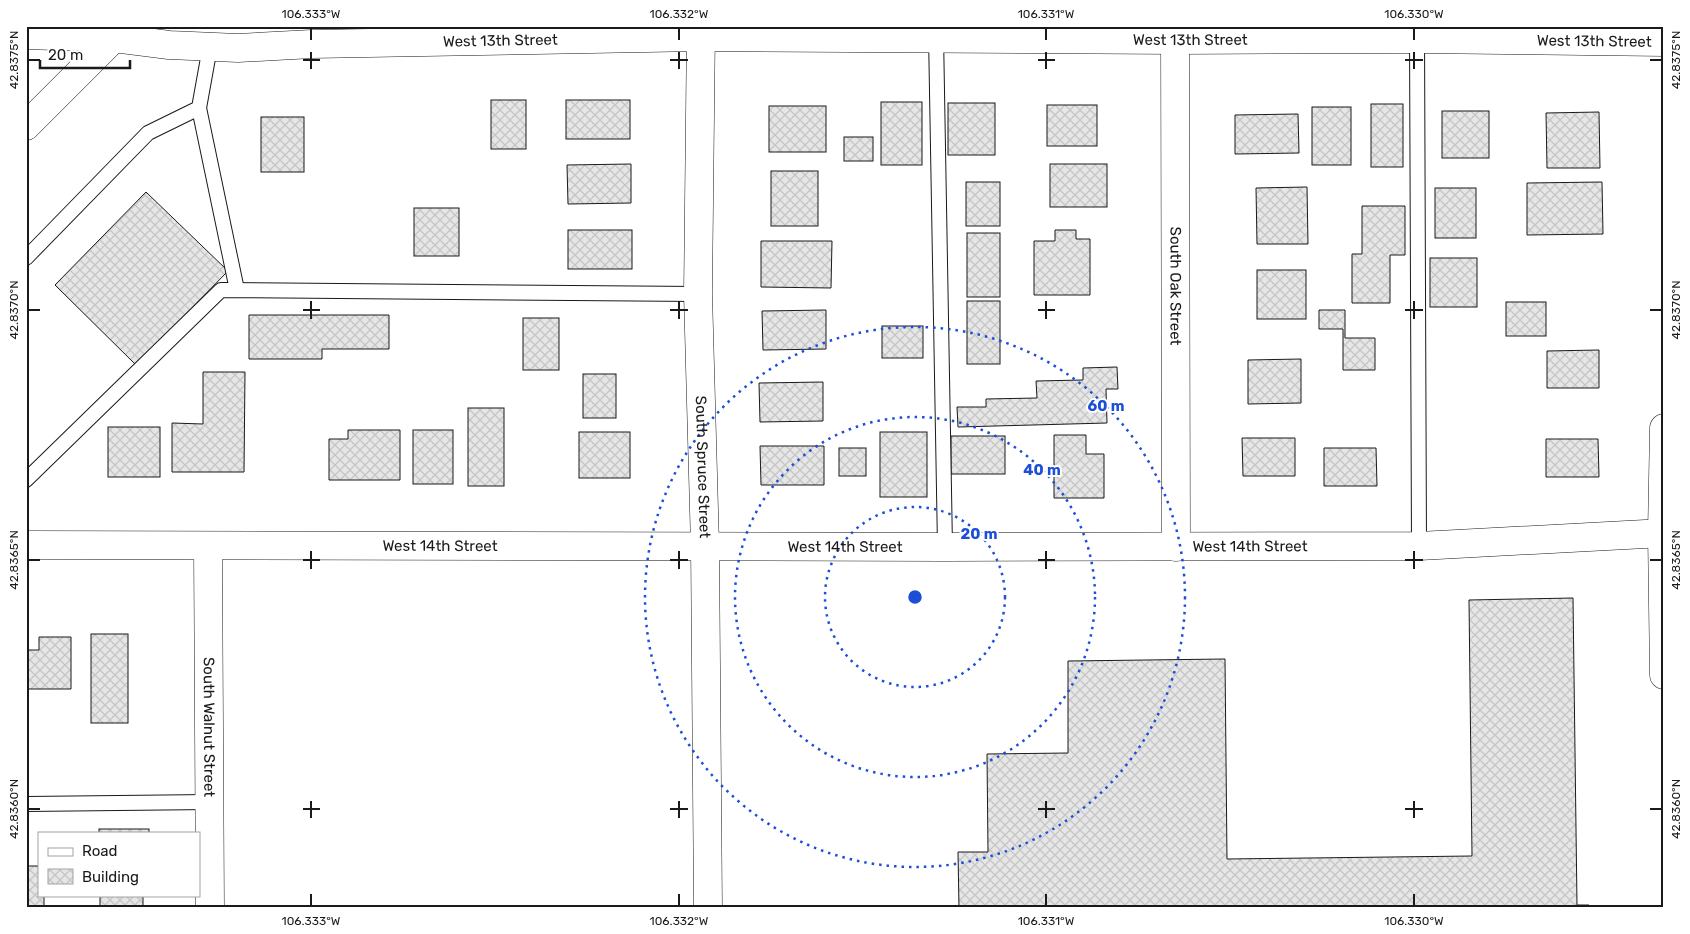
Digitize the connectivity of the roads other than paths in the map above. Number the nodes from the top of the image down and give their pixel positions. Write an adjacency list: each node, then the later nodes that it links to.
1 (272, 26): 9 (street)
2 (120, 32): 7 (street, West 13th Street); 10 (street, West 13th Street); 12 (street)
3 (701, 32): 4 (street, West 13th Street); 9 (street, West 13th Street); 15 (street, South Spruce Street)
4 (936, 32): 5 (street, West 13th Street); 23 (lane)
5 (1175, 33): 6 (street, West 13th Street); 24 (street, South Oak Street)
6 (1417, 33): 8 (street, West 13th Street); 22 (lane)
7 (26, 35)
8 (1664, 42)
9 (312, 44): 10 (street, West 13th Street)
10 (210, 47): 11 (lane)
11 (199, 108): 13 (lane); 14 (lane)
12 (26, 126)
13 (26, 258)
14 (237, 290): 15 (lane); 17 (lane)
15 (698, 294): 21 (street, South Spruce Street)
16 (1664, 428): 18 (street)
17 (26, 480)
18 (1663, 533): 22 (street, West 14th Street); 25 (street)
19 (26, 545): 20 (street, West 14th Street)
20 (208, 546): 21 (street, West 14th Street); 26 (street, South Walnut Street)
21 (705, 546): 23 (street, West 14th Street); 29 (street, South Spruce Street)
22 (1419, 546): 24 (street, West 14th Street)
23 (945, 547): 24 (street, West 14th Street)
24 (1176, 547)
25 (1664, 675)
26 (210, 802): 27 (lane); 28 (street, South Walnut Street)
27 (26, 804)
28 (210, 908)
29 (708, 908)

